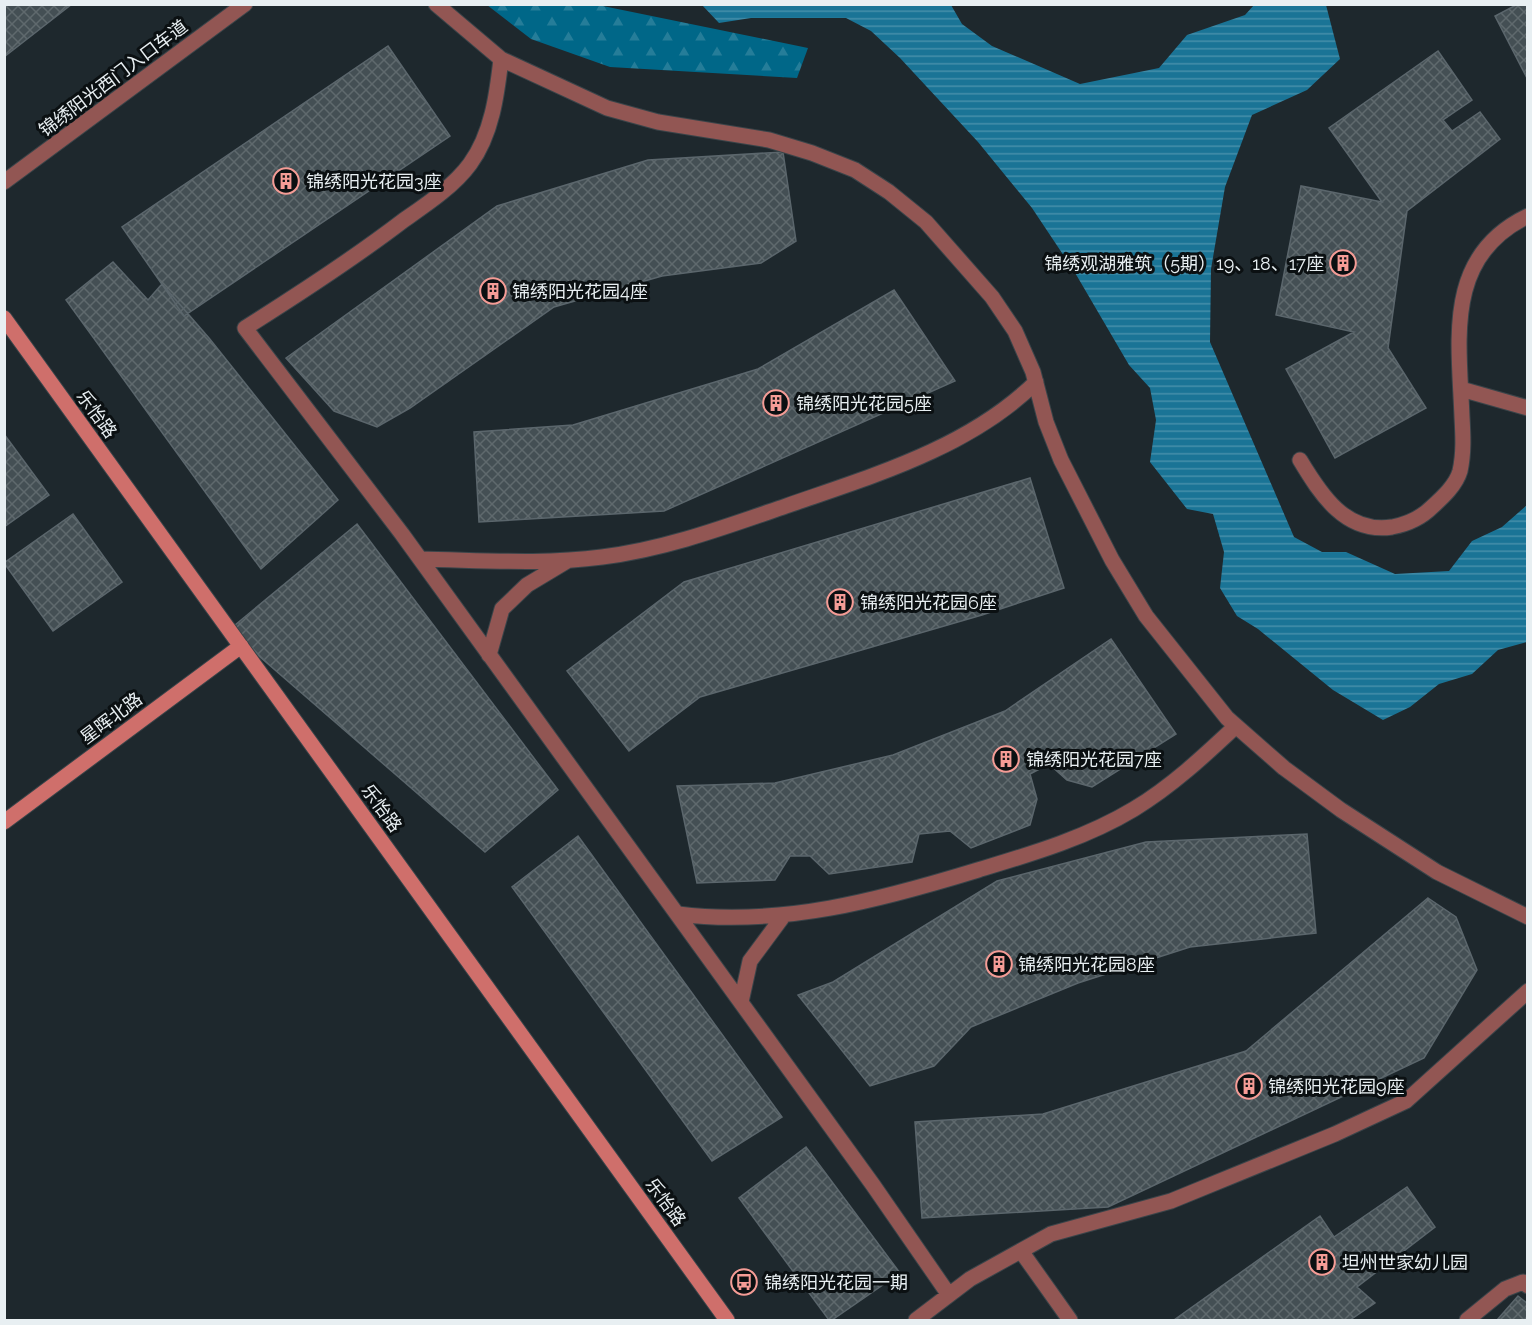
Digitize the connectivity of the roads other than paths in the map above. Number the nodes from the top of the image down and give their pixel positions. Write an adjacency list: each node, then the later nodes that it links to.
1 (245, 4): 4 (street, 锦绣阳光西门入口车道)
2 (436, 4): 3 (street)
3 (501, 59): 7 (street); 11 (street)
4 (4, 182)
5 (1527, 216): 8 (street)
6 (4, 318): 13 (street, 乐怡路)
7 (1035, 382): 12 (street); 15 (street)
8 (1461, 389): 9 (street); 10 (street)
9 (1527, 408)
10 (1300, 460)
11 (420, 559): 12 (street); 14 (street)
12 (569, 559): 14 (street)
13 (241, 646): 16 (street, 星晖北路); 25 (street, 乐怡路)
14 (489, 655): 17 (street)
15 (1236, 726): 18 (street); 19 (street)
16 (4, 822)
17 (678, 914): 18 (street); 21 (street)
18 (784, 915): 21 (street)
19 (1527, 917)
20 (1527, 991): 22 (street)
21 (741, 1002): 24 (street)
22 (1021, 1251): 24 (street); 27 (street)
23 (1527, 1286): 28 (street)
24 (949, 1295): 26 (street)
25 (727, 1320)
26 (916, 1320)
27 (1070, 1320)
28 (1467, 1320)

